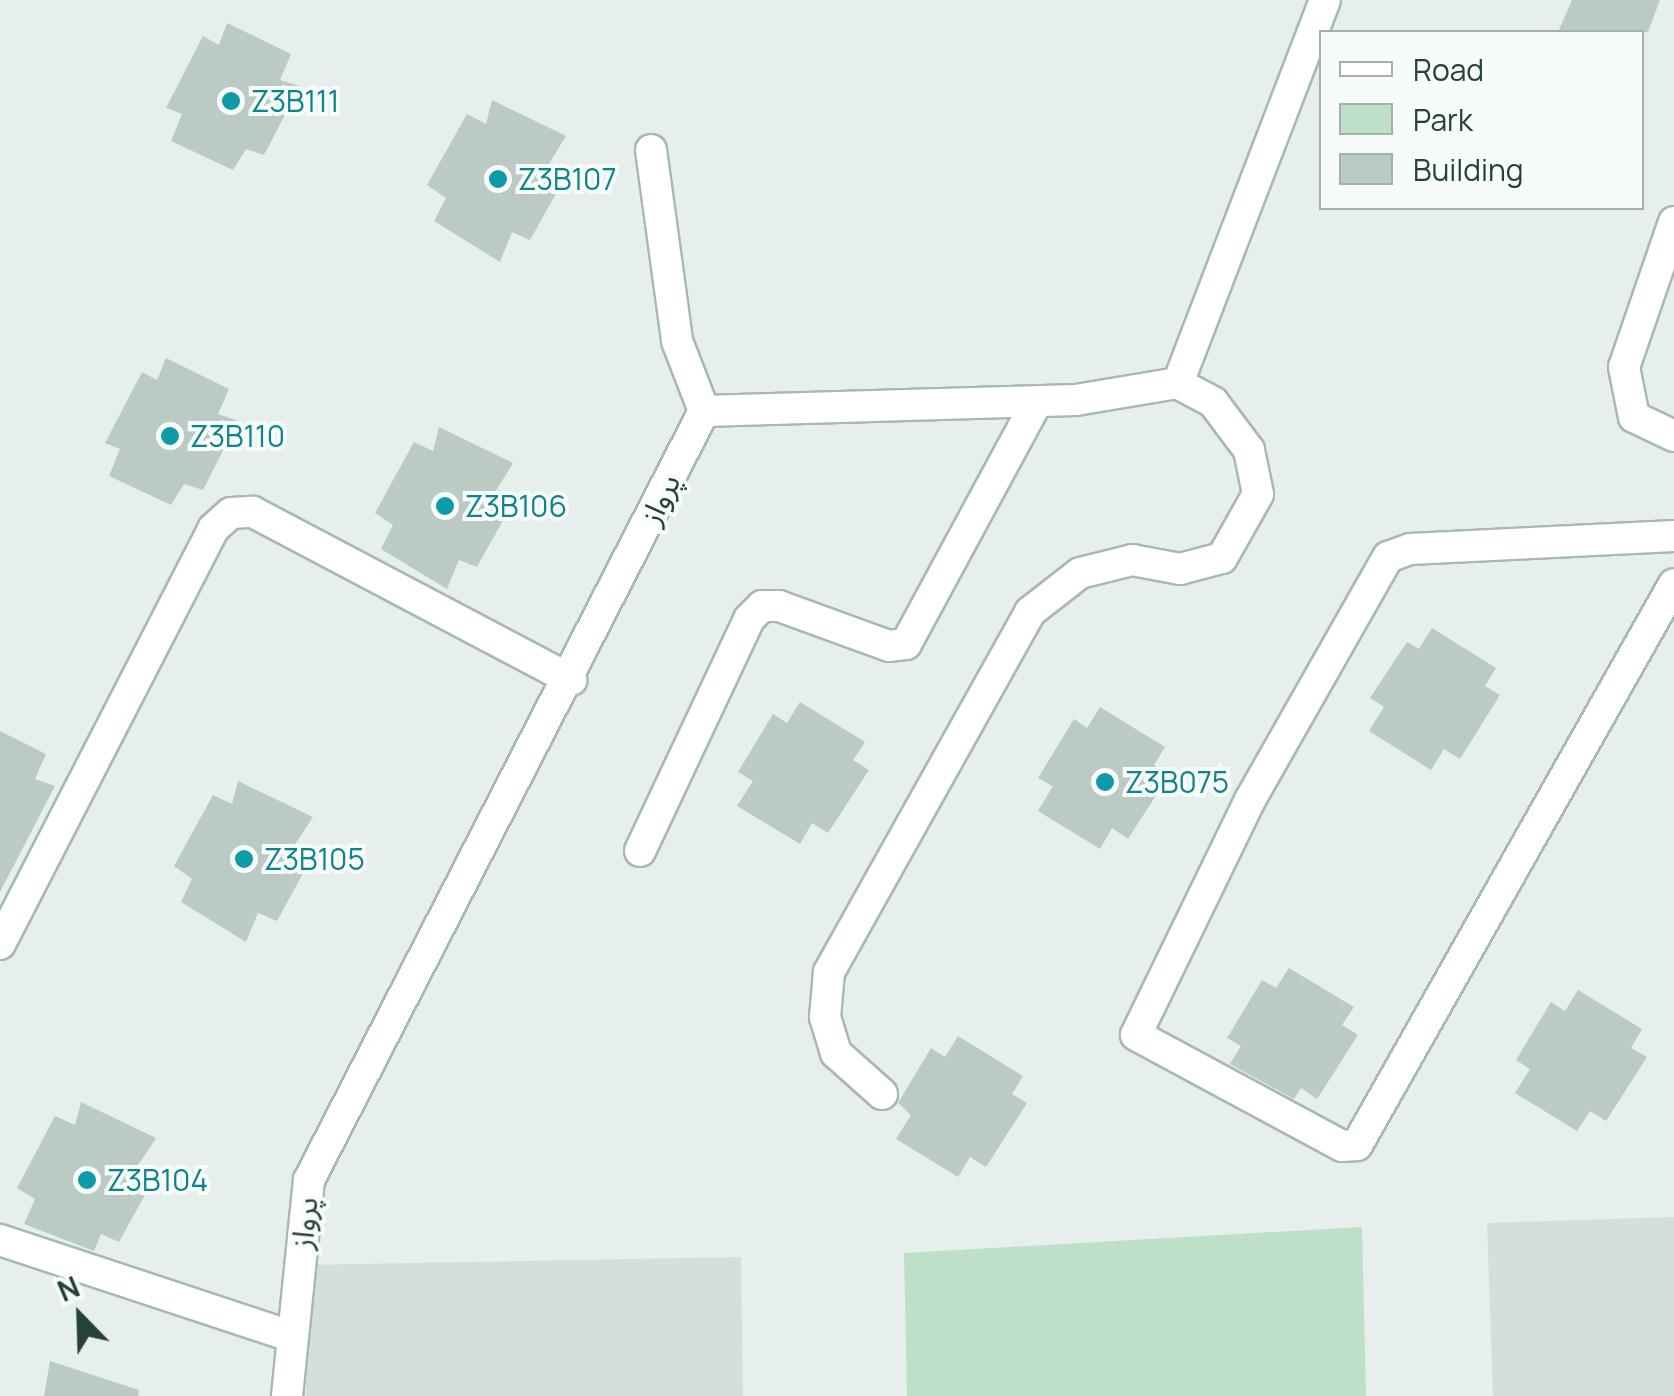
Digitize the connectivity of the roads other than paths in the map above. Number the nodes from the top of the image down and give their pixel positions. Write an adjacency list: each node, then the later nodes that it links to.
1 (1325, 0): 4 (street)
2 (652, 150): 6 (street)
3 (1674, 222): 7 (street)
4 (1178, 383): 5 (street); 13 (street)
5 (1037, 402): 6 (street); 11 (street)
6 (704, 411): 10 (street, پرواز)
7 (1674, 436)
8 (1674, 536): 9 (street)
9 (1674, 584)
10 (571, 680): 12 (street); 15 (street, پرواز)
11 (640, 851)
12 (0, 944)
13 (882, 1094)
14 (0, 1240): 15 (street)
15 (291, 1336): 16 (street, پرواز)
16 (287, 1396)

